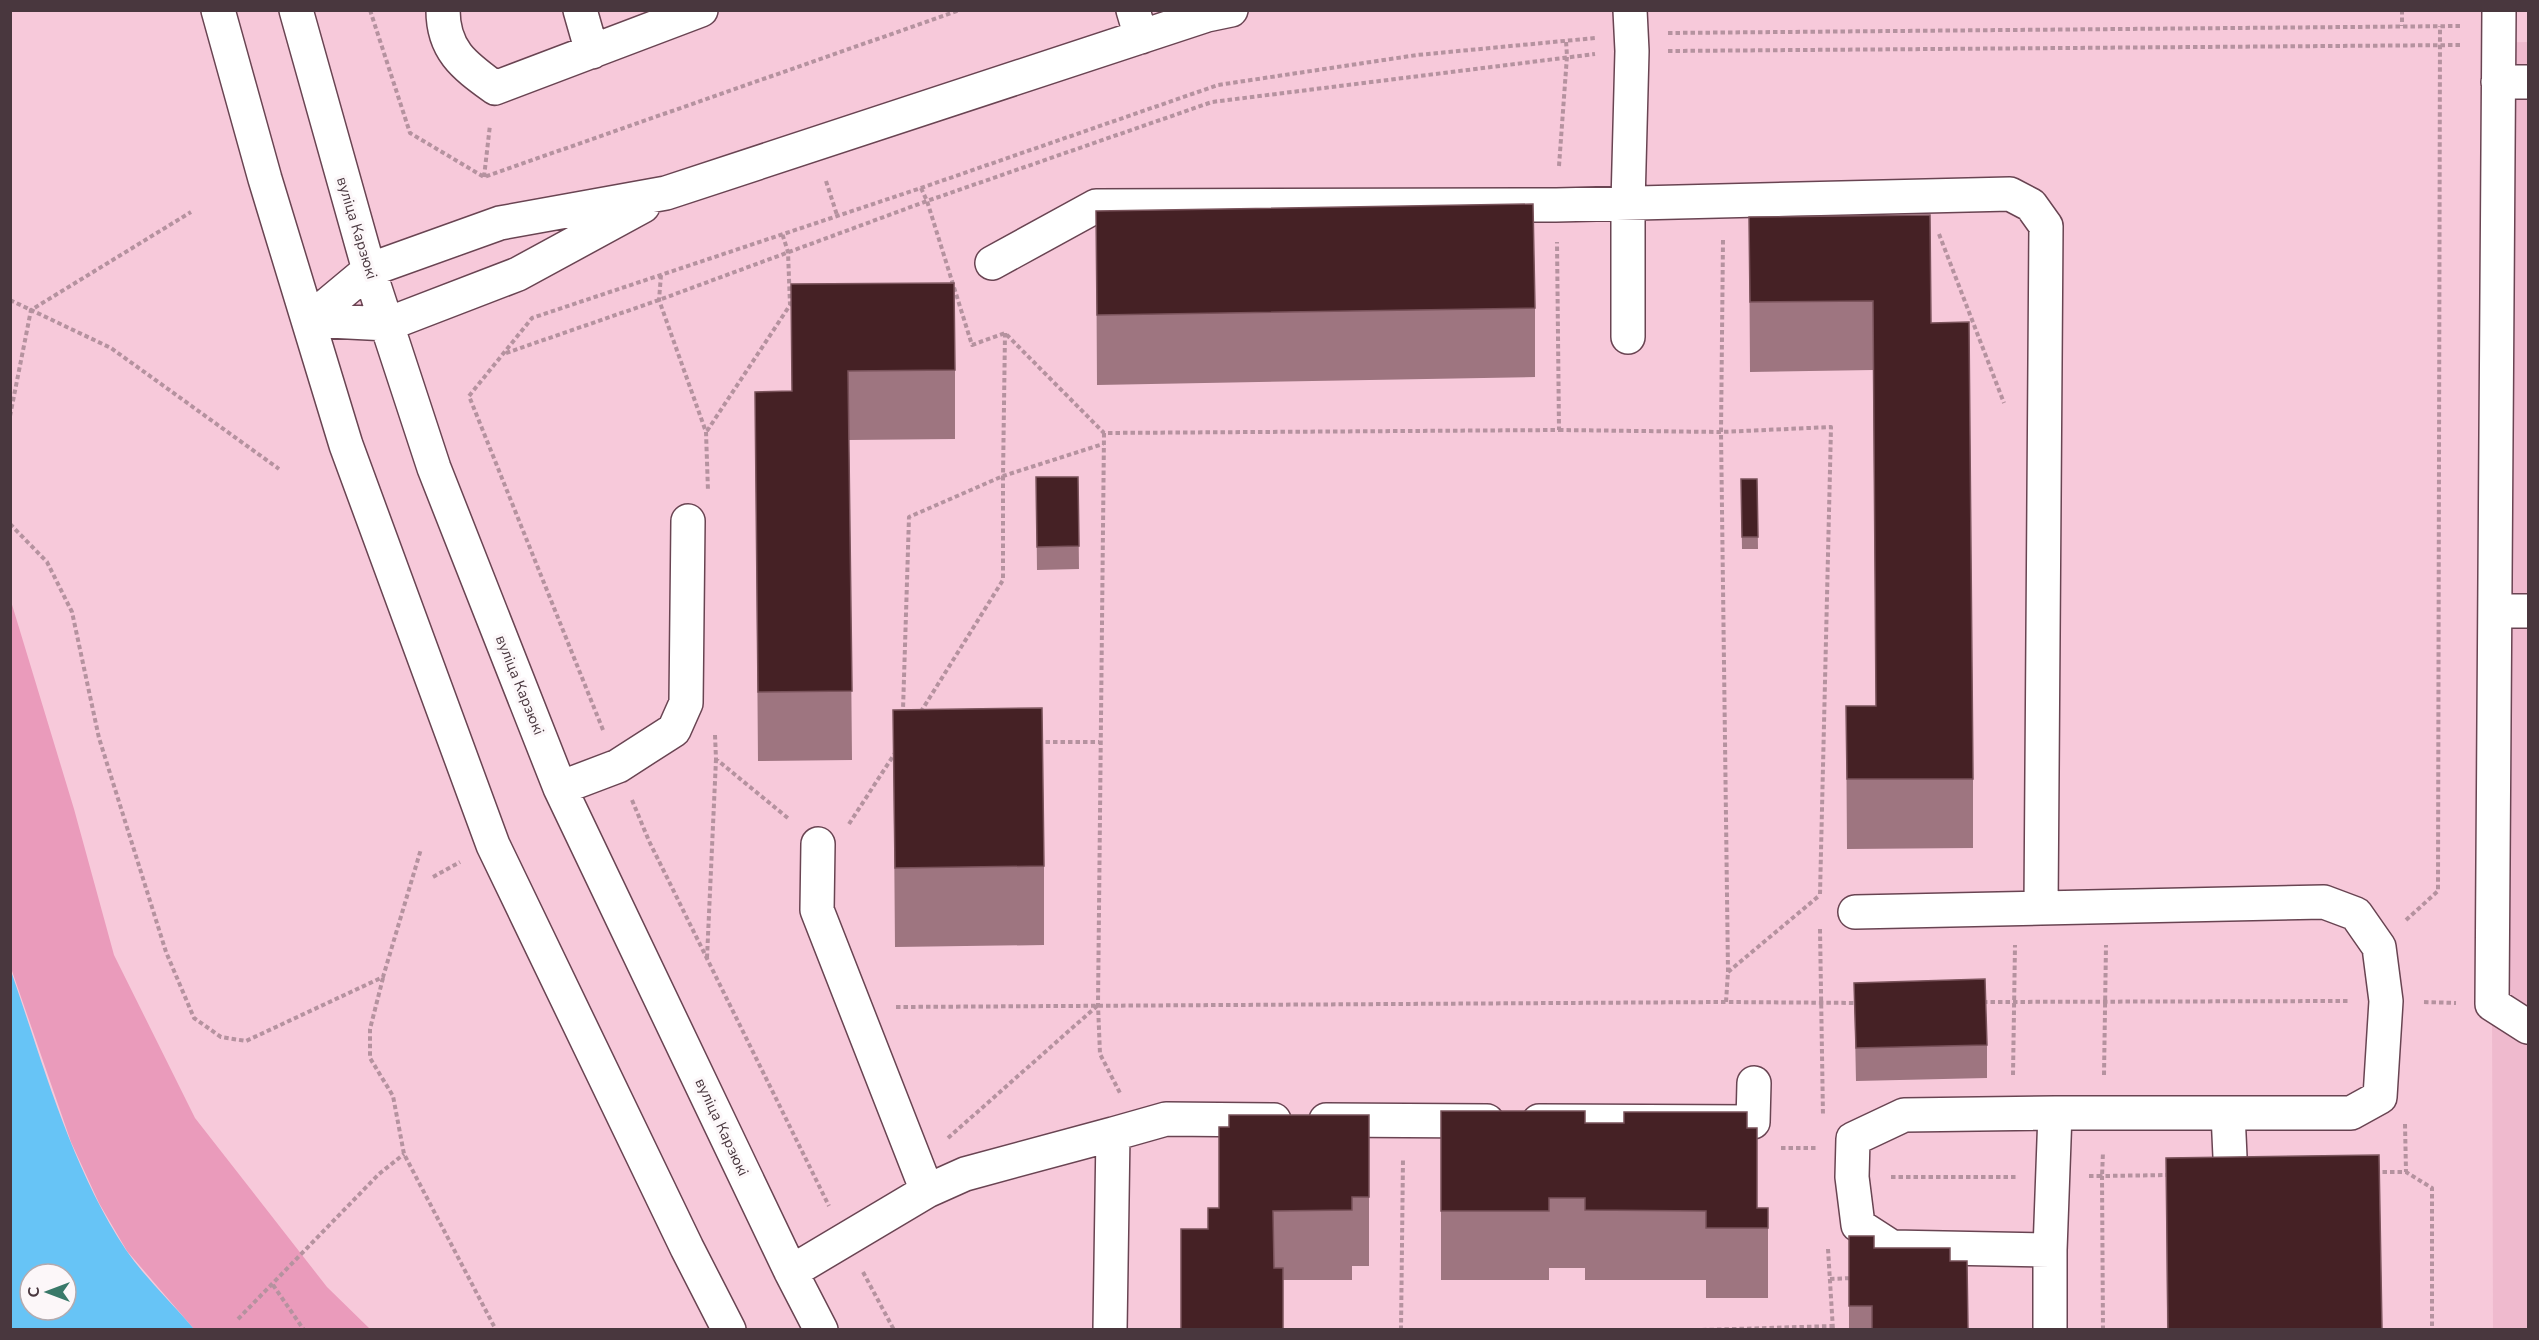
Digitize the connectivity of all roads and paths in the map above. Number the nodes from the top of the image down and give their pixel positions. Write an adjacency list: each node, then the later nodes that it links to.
1 (218, 10): 42 (street)
2 (296, 10): 33 (street, вуліца Карзюкі)
3 (370, 10): 21 (path)
4 (443, 10): 20 (street)
5 (580, 10): 17 (street)
6 (701, 10): 17 (street)
7 (960, 10): 21 (path)
8 (1231, 10): 10 (street)
9 (2402, 10): 11 (path)
10 (1137, 23): 23 (street)
11 (2402, 26): 12 (path); 14 (path)
12 (2440, 26): 13 (path); 16 (path)
13 (2499, 27): 16 (path); 19 (street)
14 (1631, 32): 15 (path); 16 (path); 18 (path); 25 (street)
15 (1566, 41): 18 (path); 22 (path)
16 (2440, 46): 77 (path)
17 (592, 52): 20 (street)
18 (1568, 56): 24 (path); 26 (path)
19 (2513, 82): 58 (street)
20 (495, 88): 21 (path)
21 (484, 177)
22 (921, 188): 24 (path); 30 (path)
23 (666, 193): 33 (street); 43 (street)
24 (927, 201): 31 (path); 38 (path)
25 (1628, 203): 26 (street); 45 (street); 75 (street)
26 (1556, 205): 32 (street); 49 (path)
27 (191, 212): 41 (path)
28 (1937, 227): 47 (path)
29 (1723, 230): 51 (path)
30 (782, 233): 31 (path); 34 (path)
31 (788, 252): 36 (path); 39 (path)
32 (992, 263)
33 (369, 270): 42 (street); 43 (street, вуліца Карзюкі)
34 (661, 275): 36 (path); 46 (path)
35 (10, 300): 41 (path)
36 (659, 300): 46 (path); 50 (path)
37 (948, 302): 38 (path)
38 (958, 303): 44 (path)
39 (790, 304): 40 (path); 50 (path)
40 (802, 304)
41 (31, 310): 48 (path); 54 (path)
42 (309, 320): 43 (street); 113 (street)
43 (388, 324): 67 (street, вуліца Карзюкі)
44 (1005, 333): 52 (path); 55 (path)
45 (1628, 337)
46 (504, 353): 66 (path)
47 (2006, 409)
48 (10, 416)
49 (1559, 429): 51 (path); 52 (path)
50 (706, 432): 56 (path)
51 (1721, 432): 71 (path); 80 (path)
52 (1104, 433): 53 (path)
53 (1102, 444): 55 (path); 64 (path)
54 (279, 469)
55 (1003, 476): 61 (path); 61 (path)
56 (698, 512): 66 (street)
57 (10, 524): 81 (path)
58 (2494, 611): 59 (street); 87 (street)
59 (2529, 611)
60 (715, 724): 65 (path)
61 (902, 742): 62 (path); 68 (path)
62 (914, 742)
63 (1030, 742): 64 (path)
64 (1099, 742): 88 (path)
65 (716, 759): 69 (path); 79 (path)
66 (618, 766): 67 (street); 79 (path)
67 (560, 788): 107 (street, вуліца Карзюкі)
68 (848, 826)
69 (806, 833): 103 (street)
70 (421, 849): 81 (path)
71 (1820, 885): 72 (path); 73 (path)
72 (1832, 885)
73 (1820, 894): 74 (path); 80 (path)
74 (1820, 905)
75 (2041, 908): 76 (street); 82 (street)
76 (1855, 912)
77 (2403, 922)
78 (1820, 927): 85 (path)
79 (707, 959): 105 (path)
80 (1728, 972): 83 (path)
81 (383, 977): 100 (path)
82 (2386, 1001): 84 (path); 87 (path); 93 (street)
83 (1726, 1002): 85 (path); 88 (path)
84 (1980, 1002)
85 (1820, 1003): 86 (path); 95 (path)
86 (1866, 1003)
87 (2492, 1004): 90 (street)
88 (1098, 1005): 89 (path); 96 (path); 97 (path)
89 (895, 1007)
90 (2529, 1027)
91 (1754, 1083): 96 (street)
92 (2055, 1113): 93 (street); 106 (street); 106 (street)
93 (2228, 1113): 104 (street)
94 (2405, 1115): 102 (path)
95 (1823, 1126)
96 (1125, 1131): 103 (street); 116 (street)
97 (942, 1143)
98 (1775, 1148): 99 (path)
99 (1823, 1148)
100 (404, 1154): 108 (path); 112 (path)
101 (1403, 1158): 117 (path)
102 (2406, 1172)
103 (927, 1191): 105 (street)
104 (2233, 1214)
105 (846, 1240): 107 (street); 115 (path)
106 (2050, 1250): 120 (street)
107 (791, 1272): 114 (street, вуліца Карзюкі)
108 (273, 1285): 109 (path); 111 (path)
109 (238, 1319)
110 (1798, 1328): 118 (path); 119 (path)
111 (304, 1329)
112 (496, 1329)
113 (729, 1329)
114 (821, 1329)
115 (894, 1329)
116 (1110, 1329)
117 (1401, 1329)
118 (1702, 1329)
119 (1831, 1329)
120 (2050, 1329)

